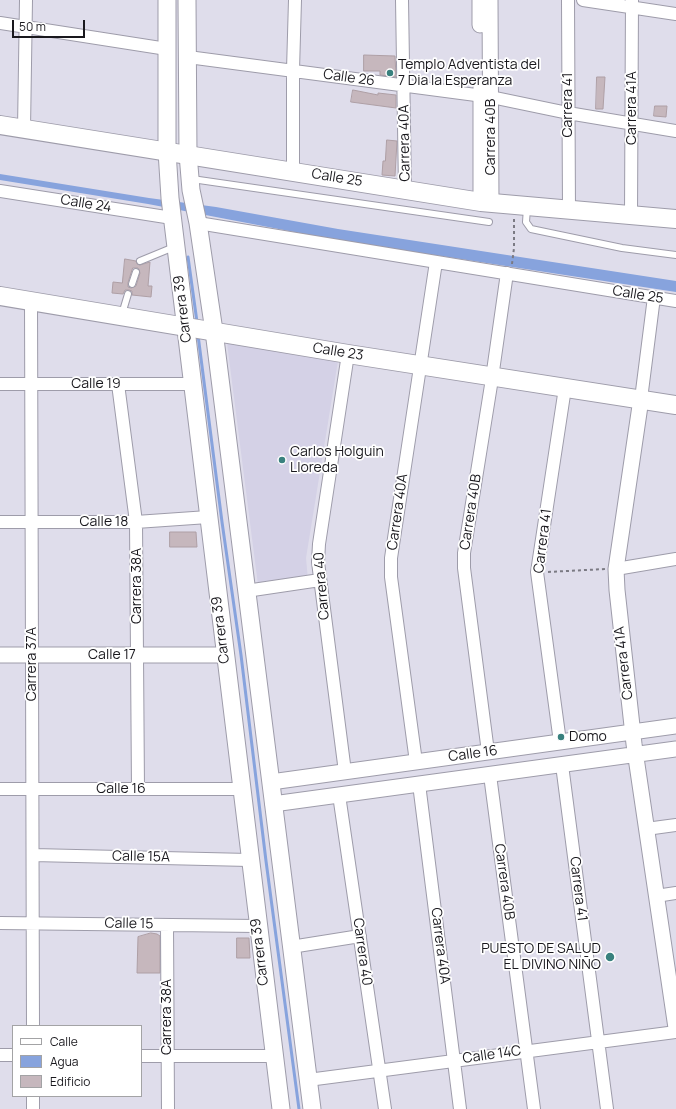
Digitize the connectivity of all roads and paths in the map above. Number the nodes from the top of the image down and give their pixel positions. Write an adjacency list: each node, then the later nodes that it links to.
1 (26, 0): 13 (street)
2 (166, 0): 14 (main road, Carrera 39)
3 (188, 0): 15 (main road, Carrera 39)
4 (295, 0): 16 (street)
5 (402, 0): 17 (street, Carrera 40A)
6 (480, 0): 18 (street, Carrera 40B)
7 (490, 0): 18 (street, Carrera 40B)
8 (568, 0): 19 (street, Carrera 41)
9 (583, 0): 10 (street)
10 (632, 4): 11 (street); 20 (street, Carrera 41A)
11 (676, 14)
12 (0, 24): 13 (street)
13 (26, 28): 14 (street); 22 (street)
14 (167, 49): 24 (main road, Carrera 39)
15 (188, 57): 16 (street, Calle 26); 25 (main road, Carrera 39)
16 (293, 70): 17 (street, Calle 26); 26 (street)
17 (403, 86): 18 (street, Calle 26); 27 (street, Carrera 40A)
18 (486, 97): 19 (street, Calle 26); 30 (street, Carrera 40B)
19 (568, 113): 20 (street, Calle 26); 33 (street, Carrera 41)
20 (631, 124): 23 (street, Calle 26); 34 (street, Carrera 41A)
21 (0, 125): 22 (main road, Calle 25)
22 (24, 129): 24 (main road, Calle 25)
23 (676, 131)
24 (167, 151): 25 (main road, Calle 25); 29 (main road, Carrera 39); 32 (main road, Carrera 39)
25 (188, 154): 26 (main road, Calle 25); 29 (main road, Carrera 39)
26 (293, 171): 27 (main road, Calle 25)
27 (406, 190): 30 (main road, Calle 25)
28 (0, 191): 32 (street, Calle 24)
29 (192, 198): 36 (lane); 40 (street, Calle 25); 50 (main road, Carrera 39)
30 (486, 202): 31 (main road, Calle 25)
31 (521, 205): 33 (main road, Calle 25); 38 (lane); 41 (path)
32 (171, 210): 37 (main road, Carrera 39)
33 (569, 210): 34 (main road, Calle 25)
34 (631, 216): 35 (main road, Calle 25)
35 (676, 218)
36 (489, 222)
37 (175, 246): 39 (lane); 50 (main road, Carrera 39)
38 (676, 255)
39 (140, 261)
40 (436, 262): 41 (street, Calle 25); 52 (street, Carrera 40A)
41 (509, 270): 46 (street, Calle 25); 53 (street, Carrera 40B)
42 (136, 272): 43 (lane)
43 (132, 284)
44 (128, 294): 49 (lane)
45 (0, 296): 47 (main road, Calle 23)
46 (654, 297): 48 (street, Calle 25); 59 (street, Carrera 41A)
47 (31, 301): 49 (main road, Calle 23); 55 (street, Carrera 37A)
48 (676, 301)
49 (121, 316): 50 (main road, Calle 23)
50 (200, 329): 51 (main road, Calle 23); 57 (main road, Carrera 39); 69 (main road, Carrera 39)
51 (348, 354): 52 (main road, Calle 23); 68 (street, Carrera 40)
52 (420, 364): 53 (main road, Calle 23); 80 (street, Carrera 40A)
53 (493, 376): 58 (main road, Calle 23); 78 (street, Carrera 40B)
54 (0, 384): 55 (street, Calle 19)
55 (31, 384): 56 (street, Calle 19); 63 (street, Carrera 37A)
56 (118, 384): 57 (street, Calle 19); 64 (street, Carrera 38A)
57 (192, 384): 61 (main road, Carrera 39)
58 (565, 388): 59 (main road, Calle 23); 67 (street, Carrera 41)
59 (641, 400): 60 (main road, Calle 23); 66 (street, Carrera 41A)
60 (676, 405)
61 (208, 517): 64 (street, Calle 18); 73 (main road, Carrera 39)
62 (0, 522): 63 (street, Calle 18)
63 (32, 522): 64 (street, Calle 18); 71 (street, Carrera 37A)
64 (136, 522): 72 (street, Carrera 38A)
65 (676, 559): 66 (street)
66 (616, 569): 67 (path); 75 (street, Carrera 41A)
67 (537, 572): 76 (street, Carrera 41)
68 (320, 580): 69 (street); 82 (street, Carrera 40)
69 (246, 592): 84 (main road, Carrera 39)
70 (0, 655): 71 (street, Calle 17)
71 (32, 655): 72 (street, Calle 17); 87 (street, Carrera 37A)
72 (137, 655): 73 (street, Calle 17); 88 (street, Carrera 38A)
73 (224, 655): 89 (main road, Carrera 39)
74 (676, 726): 75 (street, Calle 16)
75 (632, 732): 76 (street, Calle 16); 79 (street, Carrera 41A)
76 (560, 742): 78 (street, Calle 16)
77 (676, 749): 79 (street, Calle 16)
78 (488, 752): 80 (street, Calle 16)
79 (636, 755): 81 (street, Calle 16); 93 (street, Carrera 41A)
80 (416, 762): 82 (street, Calle 16)
81 (562, 765): 83 (street, Calle 16); 107 (street, Carrera 41)
82 (345, 772): 84 (street, Calle 16)
83 (490, 774): 85 (street, Calle 16); 108 (street, Carrera 40B)
84 (271, 782): 91 (main road, Carrera 39)
85 (419, 784): 90 (street, Calle 16); 114 (street, Carrera 40A)
86 (0, 789): 87 (street, Calle 16)
87 (32, 789): 88 (street, Calle 16); 94 (street, Carrera 37A)
88 (138, 789): 89 (street, Calle 16)
89 (241, 789): 95 (main road, Carrera 39)
90 (339, 795): 91 (street, Calle 16); 102 (street, Carrera 40)
91 (273, 804): 103 (main road, Carrera 39)
92 (676, 825): 93 (street)
93 (646, 829): 97 (street, Carrera 41A)
94 (33, 855): 95 (street, Calle 15A); 99 (street, Carrera 37A)
95 (249, 860): 101 (main road, Carrera 39)
96 (676, 893): 97 (street)
97 (656, 896): 105 (street, Carrera 41A)
98 (0, 923): 99 (street, Calle 15)
99 (33, 923): 100 (street, Calle 15); 104 (street, Carrera 37A)
100 (167, 925): 101 (street, Calle 15); 112 (street, Carrera 38A)
101 (257, 926): 113 (main road, Carrera 39)
102 (360, 936): 103 (street); 115 (street, Carrera 40)
103 (292, 947): 116 (main road, Carrera 39)
104 (33, 1025)
105 (676, 1028)
106 (676, 1032): 107 (street, Calle 14C)
107 (598, 1041): 108 (street, Calle 14C); 125 (street, Carrera 41)
108 (527, 1051): 114 (street, Calle 14C); 124 (street, Carrera 40B)
109 (0, 1055): 110 (street)
110 (12, 1055)
111 (142, 1056): 112 (street)
112 (167, 1056): 113 (street); 119 (street, Carrera 38A)
113 (273, 1056): 120 (main road, Carrera 39)
114 (454, 1060): 115 (street, Calle 14C); 123 (street, Carrera 40A)
115 (379, 1071): 116 (street, Calle 14C); 122 (street, Carrera 40)
116 (308, 1080): 121 (main road, Carrera 39)
117 (33, 1097): 118 (street)
118 (33, 1109)
119 (168, 1109)
120 (280, 1109)
121 (312, 1109)
122 (384, 1109)
123 (460, 1109)
124 (534, 1109)
125 (606, 1109)

